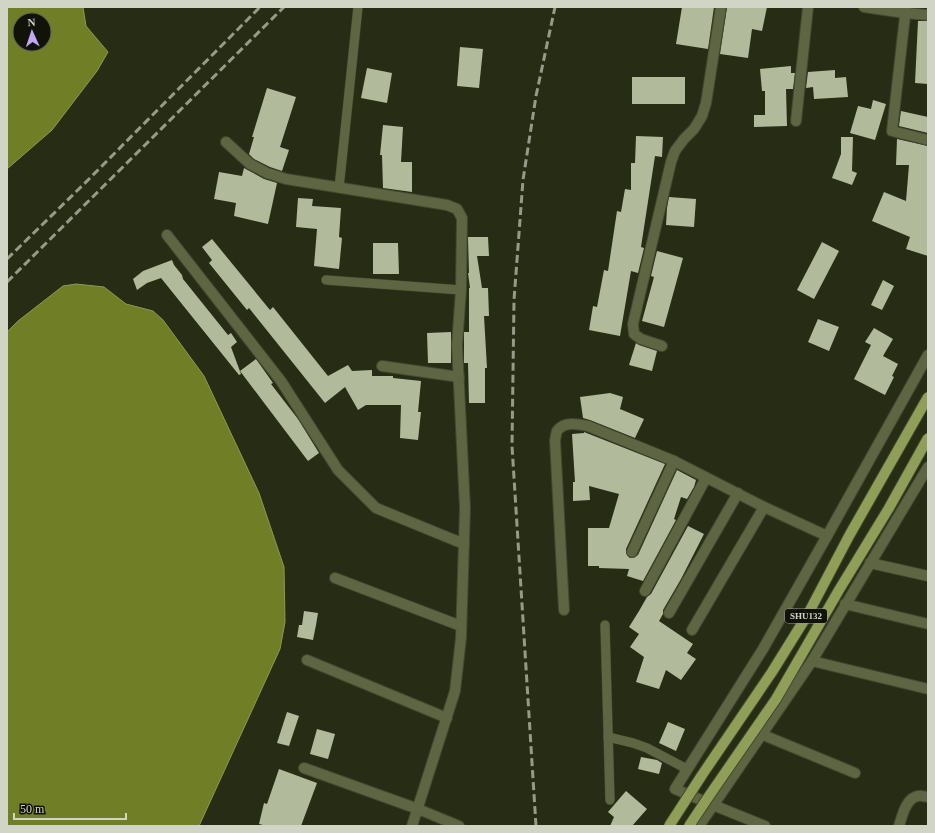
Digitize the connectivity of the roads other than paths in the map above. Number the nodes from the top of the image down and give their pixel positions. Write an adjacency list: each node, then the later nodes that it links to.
1 (358, 7): 10 (lane)
2 (721, 7): 14 (street)
3 (808, 7): 7 (street)
4 (864, 7): 5 (street)
5 (905, 10): 6 (street); 8 (street)
6 (928, 15)
7 (796, 121)
8 (928, 140)
9 (226, 142): 10 (street)
10 (339, 188): 13 (street)
11 (167, 235): 26 (street)
12 (326, 280): 13 (lane)
13 (461, 290): 17 (street)
14 (662, 346)
15 (928, 354): 25 (street)
16 (382, 366): 17 (street)
17 (459, 377): 26 (street)
18 (928, 397): 54 (main road, SHU132, bridge)
19 (928, 438): 55 (main road, SHU132, bridge)
20 (674, 461): 22 (street); 27 (street); 33 (street)
21 (928, 467): 28 (street)
22 (706, 478): 23 (street); 31 (street)
23 (738, 493): 24 (street); 34 (street)
24 (764, 507): 25 (street); 38 (street)
25 (827, 536): 46 (street)
26 (464, 544): 37 (street)
27 (632, 552)
28 (870, 563): 29 (street); 32 (street)
29 (928, 576)
30 (335, 578): 37 (street)
31 (645, 591)
32 (845, 604): 35 (street); 40 (street)
33 (564, 610)
34 (669, 613)
35 (928, 624)
36 (605, 625): 44 (lane)
37 (461, 626): 42 (street)
38 (692, 630)
39 (307, 660): 42 (street)
40 (812, 661): 41 (street); 43 (street)
41 (928, 689)
42 (447, 718): 51 (street)
43 (761, 734): 47 (street); 50 (street)
44 (608, 737): 46 (lane); 49 (lane)
45 (304, 768): 51 (street)
46 (687, 769): 50 (street)
47 (855, 773)
48 (928, 797): 58 (street)
49 (610, 800)
50 (712, 805): 56 (street); 57 (street)
51 (418, 809): 52 (street); 53 (street)
52 (412, 826)
53 (459, 826)
54 (669, 826)
55 (689, 826)
56 (699, 826)
57 (766, 826)
58 (899, 826)

